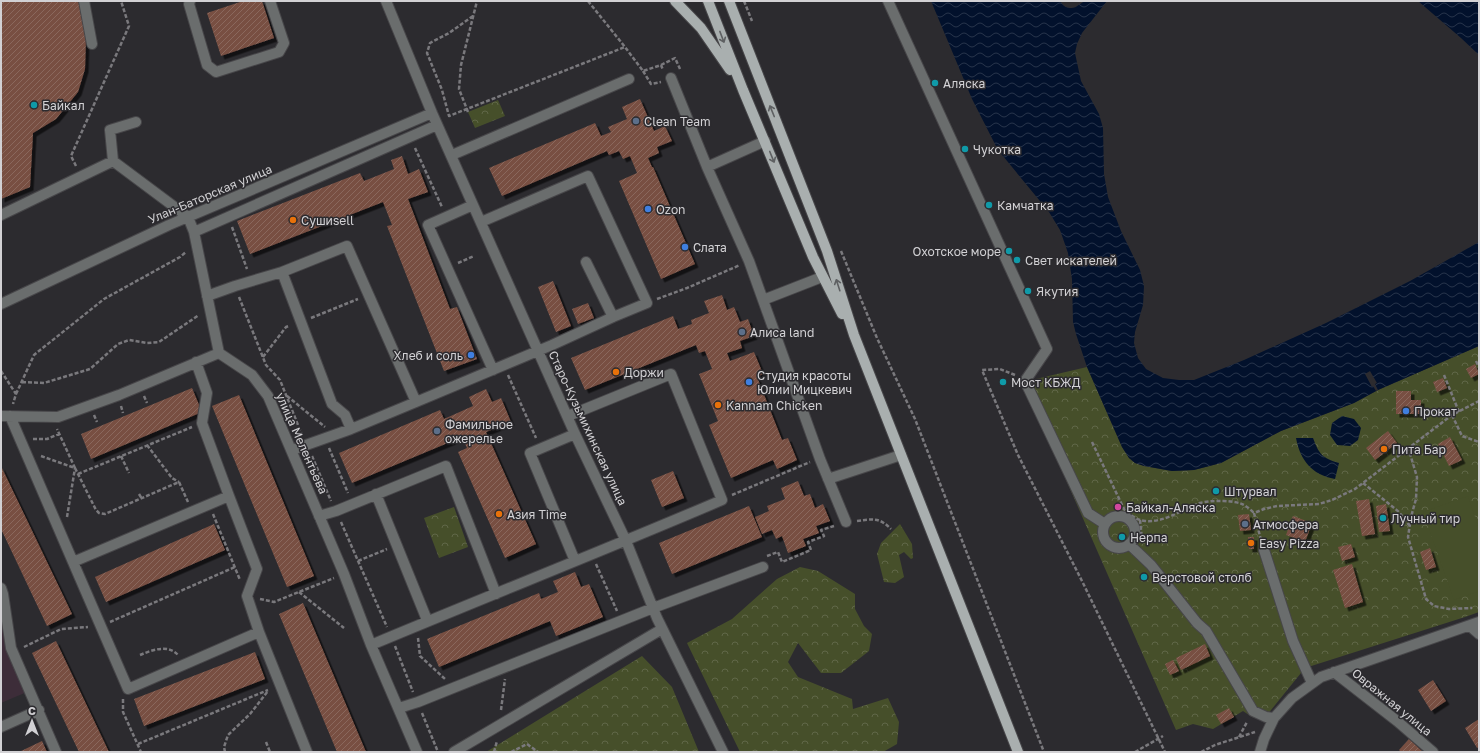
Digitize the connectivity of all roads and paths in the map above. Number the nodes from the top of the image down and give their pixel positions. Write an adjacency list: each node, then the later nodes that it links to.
1 (84, 1): 15 (street)
2 (121, 1): 32 (path)
3 (190, 1): 4 (street)
4 (270, 1)
5 (386, 1): 24 (street, Старо-Кузьмихинская улица)
6 (477, 1): 13 (path)
7 (588, 1): 16 (path)
8 (675, 1): 21 (main road)
9 (708, 1): 21 (main road, one-way to 21)
10 (729, 1): 56 (main road, one-way to 10)
11 (744, 1): 14 (path)
12 (888, 1): 66 (street)
13 (473, 16): 22 (path); 22 (path)
14 (752, 23)
15 (92, 44)
16 (625, 47): 17 (path); 22 (path)
17 (643, 71): 18 (path); 20 (path)
18 (669, 76): 31 (street)
19 (629, 79): 28 (street)
20 (662, 82)
21 (742, 90): 27 (main road)
22 (467, 108): 23 (path)
23 (468, 112)
24 (432, 113): 26 (street, Старо-Кузьмихинская улица); 35 (street, Улан-Баторская улица)
25 (136, 122): 30 (street)
26 (437, 125): 28 (street, Старо-Кузьмихинская улица); 39 (street)
27 (765, 141): 31 (street); 48 (main road, one-way to 48)
28 (452, 155): 33 (street, Старо-Кузьмихинская улица)
29 (419, 157): 36 (path)
30 (113, 161): 32 (street); 35 (street)
31 (707, 167): 44 (street)
32 (81, 176): 34 (street)
33 (473, 205): 36 (street); 37 (street, Старо-Кузьмихинская улица)
34 (1, 214)
35 (188, 217): 39 (street); 53 (street, Улан-Баторская улица)
36 (446, 217): 63 (street)
37 (481, 222): 52 (street); 57 (street, Старо-Кузьмихинская улица)
38 (231, 225): 46 (path)
39 (194, 232): 50 (street)
40 (188, 250): 67 (path)
41 (841, 250): 181 (path)
42 (474, 256): 43 (path)
43 (469, 259)
44 (749, 261): 51 (street); 52 (path)
45 (586, 262): 55 (street)
46 (247, 270)
47 (282, 272): 49 (street); 71 (street); 77 (street)
48 (822, 277): 51 (street); 56 (main road)
49 (235, 286): 50 (street); 69 (path)
50 (207, 296): 58 (street)
51 (763, 300): 94 (street)
52 (647, 303): 55 (street)
53 (1, 304)
54 (200, 315): 67 (path)
55 (613, 317): 57 (street)
56 (854, 335): 92 (main road)
57 (538, 351): 61 (street); 75 (street, Старо-Кузьмихинская улица)
58 (219, 353): 60 (street); 91 (street, улица Мелентьева)
59 (1476, 361): 62 (path)
60 (196, 362): 76 (street); 78 (street)
61 (504, 365): 63 (street); 89 (path)
62 (1479, 367)
63 (493, 370): 71 (street)
64 (1, 371): 68 (path)
65 (1444, 375): 72 (path)
66 (1026, 381): 115 (street); 167 (path)
67 (22, 382): 68 (path)
68 (16, 394): 74 (path)
69 (286, 395): 77 (path); 87 (path)
70 (1479, 401): 72 (path)
71 (416, 402): 79 (street)
72 (1459, 412): 73 (path)
73 (1452, 415): 85 (path); 88 (path)
74 (5, 416): 76 (street); 82 (street)
75 (568, 416): 81 (street, Старо-Кузьмихинская улица); 105 (street)
76 (51, 417): 80 (path)
77 (346, 417): 79 (street)
78 (202, 423): 86 (path); 103 (street)
79 (351, 429): 83 (street)
80 (59, 434): 82 (path); 95 (path)
81 (575, 434): 89 (street); 118 (street, Старо-Кузьмихинская улица)
82 (19, 438): 90 (street)
83 (324, 439): 87 (street); 107 (path)
84 (1092, 442): 113 (path)
85 (1479, 442)
86 (148, 445): 93 (path); 99 (path)
87 (307, 445): 91 (street); 108 (path)
88 (1408, 447): 100 (path); 116 (path)
89 (541, 449): 125 (street)
90 (24, 450): 95 (path); 126 (street)
91 (292, 450): 111 (street, улица Мелентьева)
92 (901, 455): 98 (street); 180 (main road)
93 (121, 456): 96 (path); 97 (path)
94 (820, 459): 98 (street); 105 (path)
95 (75, 468): 97 (path); 112 (path)
96 (129, 473)
97 (78, 474): 104 (path)
98 (828, 479): 114 (street)
99 (179, 482): 104 (path); 109 (path)
100 (1363, 482): 110 (path); 116 (path)
101 (139, 494): 104 (path)
102 (376, 494): 107 (street); 119 (street); 134 (street)
103 (229, 496): 106 (street); 135 (street)
104 (142, 499)
105 (722, 500): 118 (street)
106 (210, 504): 109 (street); 128 (path)
107 (352, 504): 108 (street)
108 (336, 511): 111 (street); 124 (path)
109 (192, 512): 126 (street)
110 (1254, 514): 113 (path); 122 (path)
111 (319, 516): 148 (street, улица Мелентьева)
112 (67, 518)
113 (1140, 520): 121 (path)
114 (846, 522): 117 (path); 129 (path)
115 (1105, 524): 120 (street); 120 (street)
116 (1410, 525): 137 (path)
117 (891, 529)
118 (626, 541): 123 (street); 136 (street, Старо-Кузьмихинская улица)
119 (397, 544): 124 (path); 138 (street)
120 (1129, 544): 162 (street)
121 (1142, 544)
122 (1264, 550): 155 (street)
123 (592, 554): 125 (street); 139 (path)
124 (358, 561): 127 (path)
125 (575, 561): 134 (street)
126 (73, 562): 142 (street)
127 (360, 566): 130 (path); 147 (path)
128 (234, 567): 135 (path); 142 (path)
129 (763, 567): 136 (street)
130 (353, 569)
131 (334, 577): 133 (path)
132 (1, 588): 149 (street)
133 (299, 592): 135 (path); 143 (path)
134 (496, 594): 138 (street)
135 (247, 596): 145 (street)
136 (653, 608): 139 (street); 144 (street, Старо-Кузьмихинская улица)
137 (1472, 608)
138 (427, 620): 141 (street)
139 (621, 621): 152 (street)
140 (1475, 624): 146 (street); 153 (street)
141 (416, 625): 147 (street); 156 (path)
142 (100, 626): 149 (path); 157 (street)
143 (344, 628)
144 (662, 629): 176 (street); 179 (street, Старо-Кузьмихинская улица)
145 (259, 632): 151 (street); 154 (street)
146 (1479, 634)
147 (391, 636): 148 (street)
148 (371, 644): 160 (street, улица Мелентьева)
149 (13, 653): 161 (street)
150 (140, 655): 151 (path)
151 (184, 664): 157 (street)
152 (506, 667): 156 (street); 159 (path)
153 (1334, 672): 155 (street); 186 (street, Овражная улица)
154 (276, 676): 158 (path); 174 (street)
155 (1312, 683): 163 (street)
156 (454, 688): 160 (street)
157 (128, 689): 169 (path)
158 (268, 690): 169 (path); 172 (path)
159 (503, 700)
160 (399, 708): 175 (street, улица Мелентьева)
161 (39, 710): 164 (street); 170 (street)
162 (1253, 711): 163 (street); 166 (path)
163 (1272, 722): 166 (path); 185 (street)
164 (1, 727)
165 (1163, 736): 167 (path)
166 (1239, 737): 184 (path)
167 (1158, 738): 182 (path); 183 (path)
168 (266, 742): 173 (path)
169 (138, 744): 171 (path)
170 (56, 752)
171 (141, 752)
172 (225, 752)
173 (270, 752)
174 (307, 752)
175 (417, 752)
176 (454, 752)
177 (511, 752): 178 (path)
178 (538, 752)
179 (723, 752)
180 (1018, 752)
181 (1044, 752)
182 (1135, 752)
183 (1166, 752)
184 (1201, 752)
185 (1260, 752)
186 (1433, 752)

